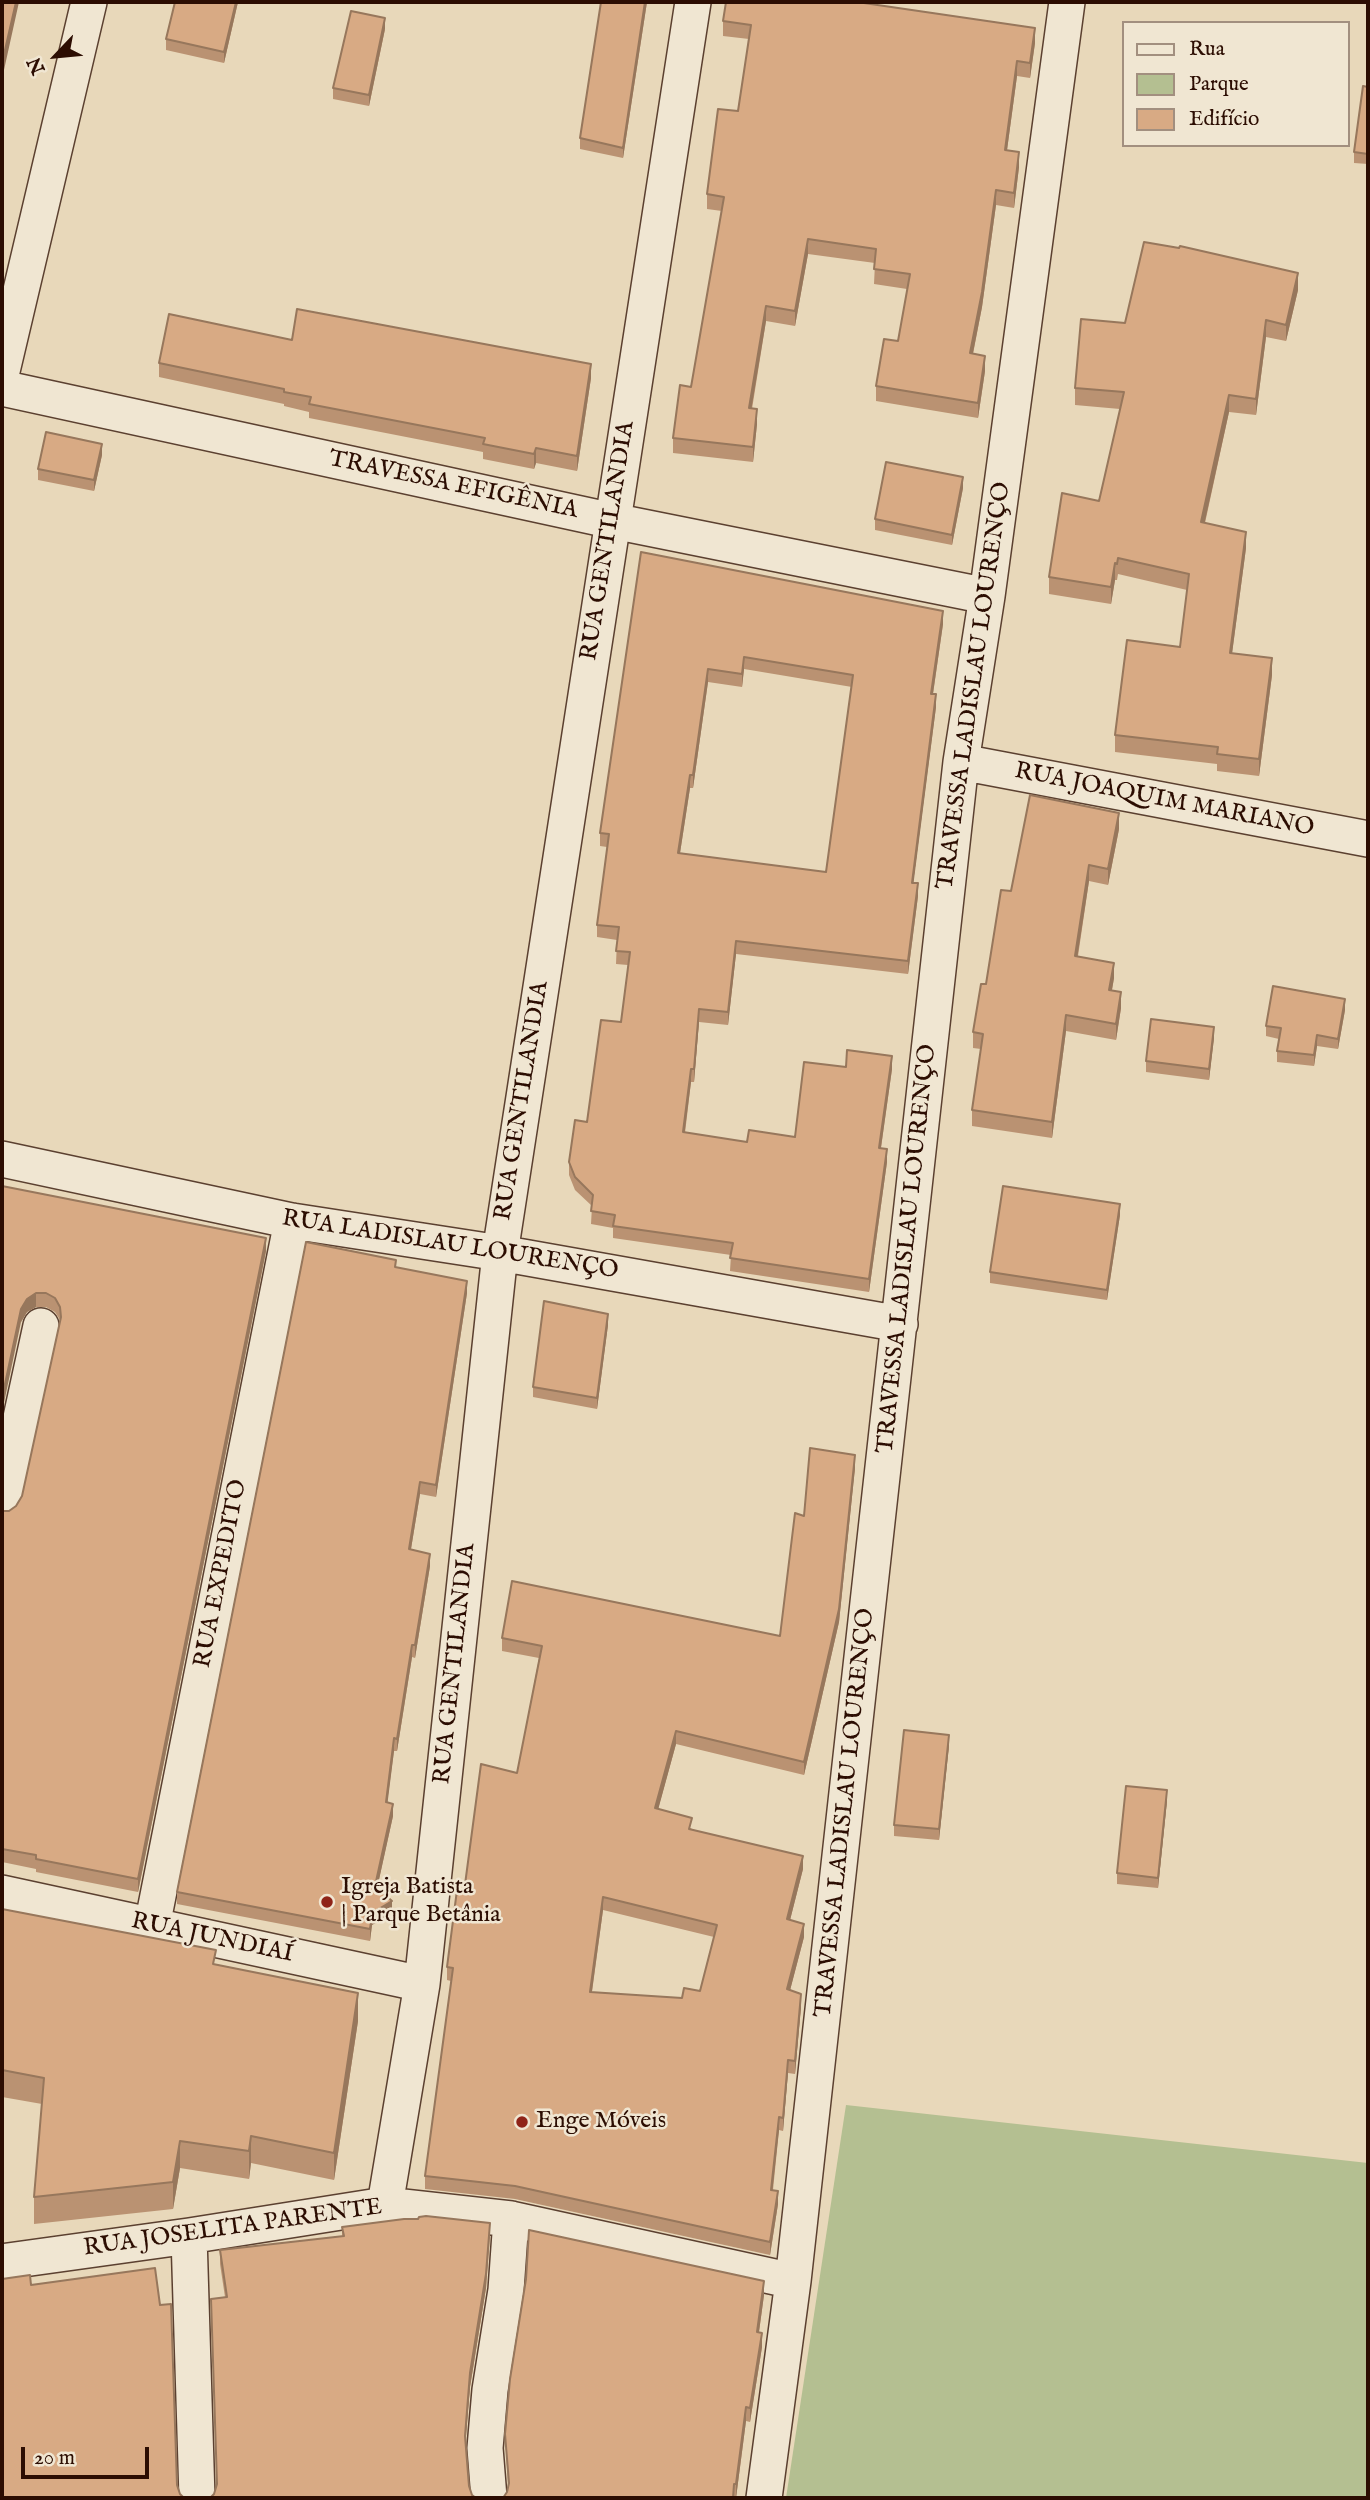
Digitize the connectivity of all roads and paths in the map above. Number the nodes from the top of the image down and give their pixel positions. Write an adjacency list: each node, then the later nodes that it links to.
1 (89, 2): 4 (street)
2 (693, 2): 6 (street, RUA GENTILANDIA)
3 (1067, 2): 7 (street, TRAVESSA LADISLAU LOURENÇO)
4 (2, 371)
5 (2, 388): 6 (street, TRAVESSA EFIGÊNIA)
6 (612, 520): 7 (street, TRAVESSA EFIGÊNIA); 12 (street, RUA GENTILANDIA)
7 (987, 596): 8 (street, TRAVESSA LADISLAU LOURENÇO)
8 (961, 762): 9 (street, RUA JOAQUIM MARIANO); 13 (street, TRAVESSA LADISLAU LOURENÇO)
9 (1368, 839)
10 (2, 1159): 11 (street, RUA LADISLAU LOURENÇO)
11 (292, 1221): 12 (street, RUA LADISLAU LOURENÇO); 17 (street, RUA EXPEDITO)
12 (500, 1253): 13 (street, RUA LADISLAU LOURENÇO); 18 (street, RUA GENTILANDIA)
13 (900, 1324): 23 (street, TRAVESSA LADISLAU LOURENÇO)
14 (41, 1326): 15 (street)
15 (2, 1505)
16 (2, 1893): 17 (street, RUA JUNDIAÍ)
17 (152, 1926): 18 (street, RUA JUNDIAÍ)
18 (422, 1984): 19 (street, RUA GENTILANDIA)
19 (385, 2205): 20 (street, RUA JOSELITA PARENTE); 21 (street, RUA JOSELITA PARENTE)
20 (511, 2219): 23 (street, RUA JOSELITA PARENTE); 25 (street)
21 (189, 2236): 22 (street, RUA JOSELITA PARENTE); 24 (street)
22 (2, 2262)
23 (793, 2281): 26 (street, TRAVESSA LADISLAU LOURENÇO)
24 (197, 2498)
25 (489, 2498)
26 (764, 2498)

